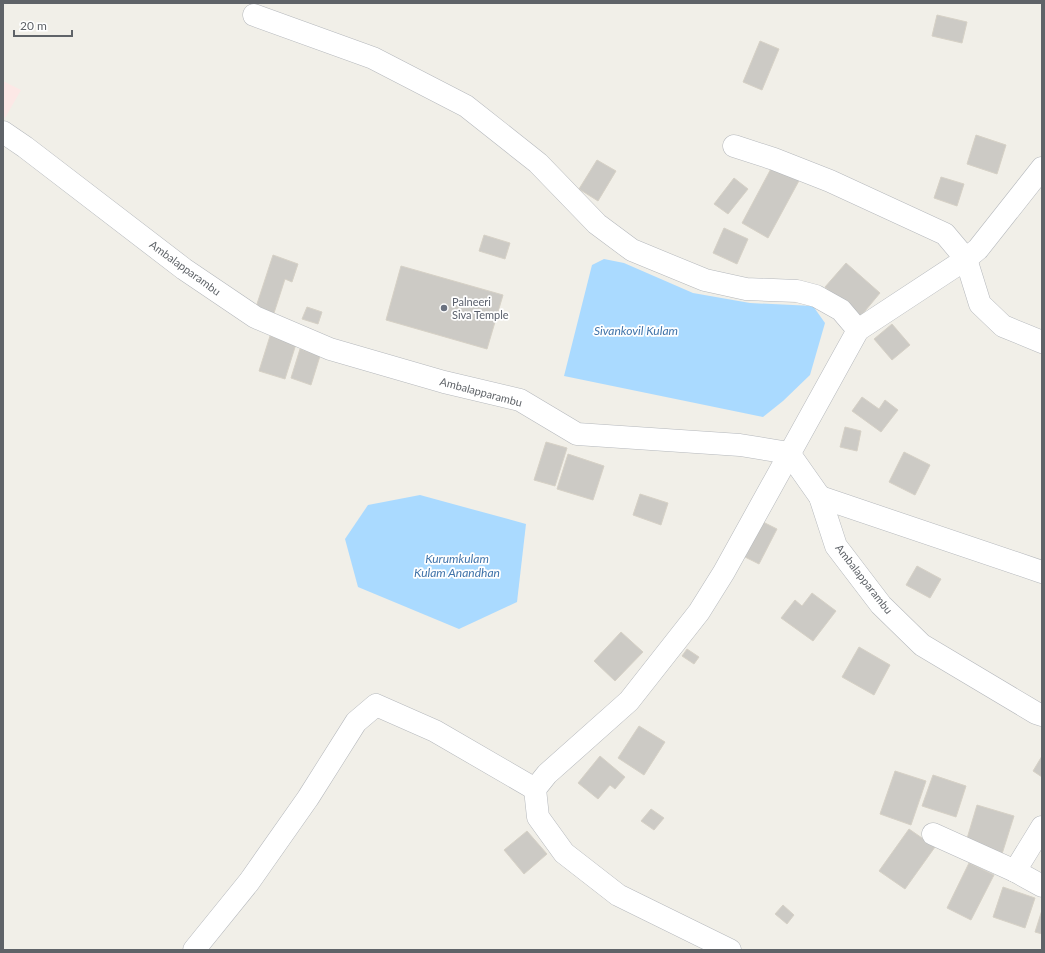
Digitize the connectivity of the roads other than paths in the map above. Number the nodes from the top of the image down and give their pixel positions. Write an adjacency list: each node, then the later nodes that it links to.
1 (254, 16): 6 (street)
2 (3, 132): 8 (street, Ambalapparambu)
3 (734, 146): 5 (street)
4 (1042, 168): 5 (street)
5 (966, 259): 6 (street); 7 (street)
6 (858, 330): 8 (street)
7 (1042, 342)
8 (789, 453): 9 (street, Ambalapparambu); 12 (street)
9 (820, 497): 10 (street); 11 (street, Ambalapparambu)
10 (1042, 572)
11 (1042, 715)
12 (535, 789): 17 (street); 18 (street)
13 (1042, 827): 15 (street)
14 (933, 834): 15 (street)
15 (1015, 871): 16 (street)
16 (1042, 886)
17 (194, 950)
18 (730, 950)

